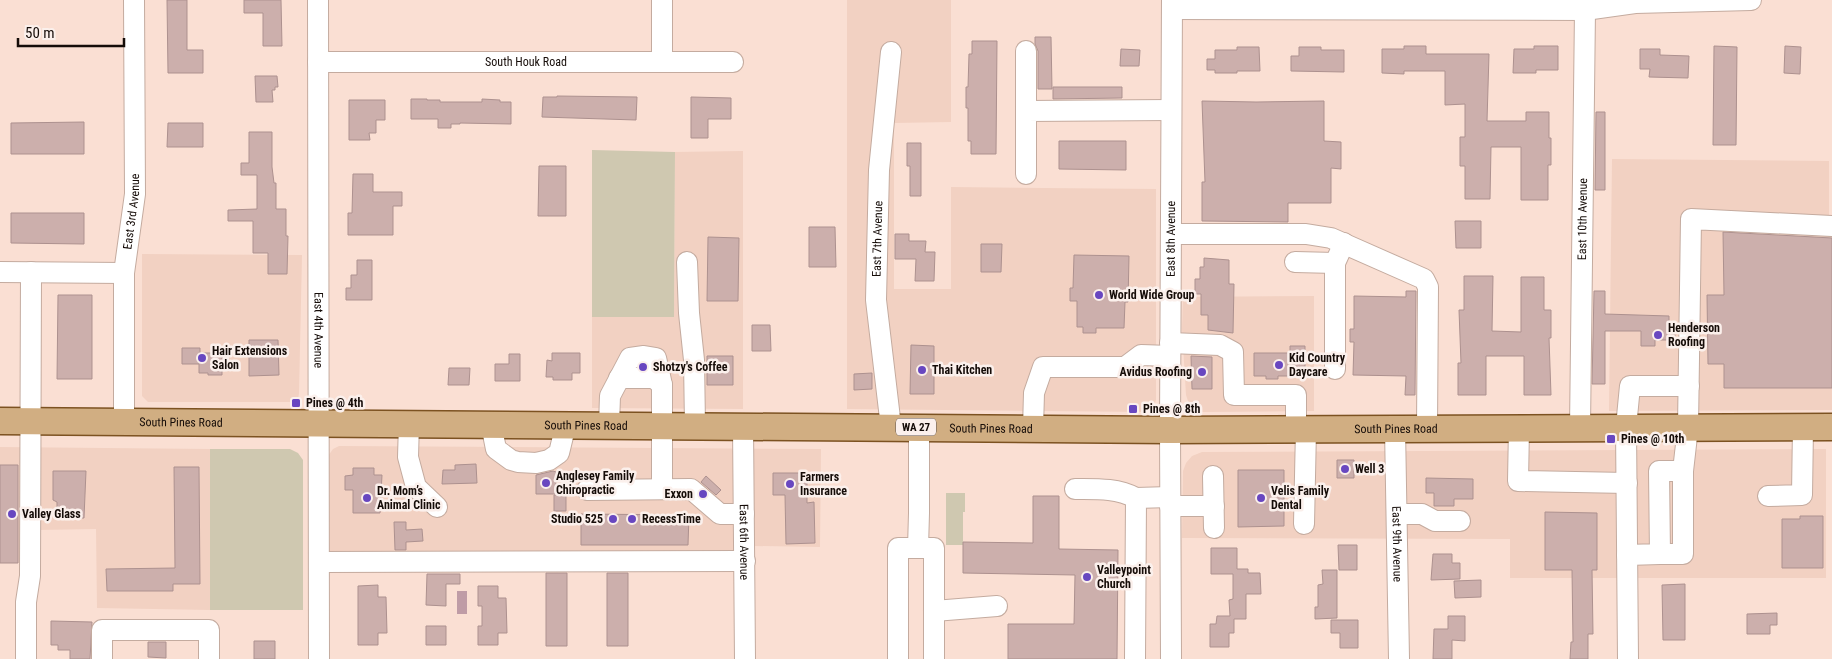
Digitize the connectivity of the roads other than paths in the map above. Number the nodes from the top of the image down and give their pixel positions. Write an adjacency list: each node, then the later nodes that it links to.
1 (134, 0): 23 (street, East 3rd Avenue)
2 (318, 0): 9 (street, East 4th Avenue)
3 (662, 0): 10 (street)
4 (1751, 0): 6 (street)
5 (1172, 5): 6 (street); 12 (street, East 8th Avenue)
6 (1585, 10): 48 (street, East 10th Avenue)
7 (1026, 51): 13 (street)
8 (891, 52): 38 (street, East 7th Avenue)
9 (318, 62): 10 (street, South Houk Road); 30 (street, East 4th Avenue)
10 (662, 62): 11 (street, South Houk Road)
11 (733, 62)
12 (1171, 110): 13 (street); 16 (street, East 8th Avenue)
13 (1026, 111): 14 (street)
14 (1026, 174)
15 (1832, 226): 26 (street)
16 (1171, 234): 17 (street); 24 (street, East 8th Avenue)
17 (1344, 243): 20 (street); 46 (street)
18 (687, 262): 36 (street)
19 (1295, 262): 20 (street)
20 (1335, 263): 25 (street)
21 (0, 272): 22 (street)
22 (31, 272): 23 (street); 28 (street)
23 (124, 272): 29 (street, East 3rd Avenue)
24 (1170, 350): 44 (street); 49 (street); 50 (street, East 8th Avenue)
25 (1335, 369)
26 (1689, 386): 40 (street); 41 (street)
27 (0, 420): 28 (main road, South Pines Road / WA 27)
28 (31, 421): 29 (main road, South Pines Road / WA 27); 72 (street)
29 (124, 422): 30 (main road, South Pines Road / WA 27)
30 (320, 422): 31 (main road, South Pines Road / WA 27); 69 (street, East 4th Avenue)
31 (409, 423): 32 (main road, South Pines Road / WA 27); 60 (street)
32 (491, 424): 33 (main road, South Pines Road / WA 27); 33 (street)
33 (566, 424): 34 (main road, South Pines Road / WA 27)
34 (609, 425): 35 (main road, South Pines Road / WA 27); 35 (street)
35 (662, 425): 36 (main road, South Pines Road / WA 27); 53 (street)
36 (695, 426): 37 (main road, South Pines Road / WA 27)
37 (743, 426): 38 (main road, South Pines Road / WA 27); 61 (street, East 6th Avenue)
38 (891, 427): 39 (main road, South Pines Road / WA 27)
39 (919, 427): 44 (main road, South Pines Road / WA 27); 66 (street)
40 (1626, 427): 41 (main road, South Pines Road / WA 27); 48 (main road, South Pines Road / WA 27); 52 (street)
41 (1688, 427): 42 (main road, South Pines Road / WA 27); 67 (street)
42 (1803, 427): 43 (main road, South Pines Road / WA 27); 56 (street)
43 (1832, 427)
44 (1033, 428): 50 (main road, South Pines Road / WA 27)
45 (1395, 428): 46 (main road, South Pines Road / WA 27); 49 (main road, South Pines Road / WA 27); 62 (street, East 9th Avenue)
46 (1427, 428): 47 (main road, South Pines Road / WA 27)
47 (1519, 428): 48 (main road, South Pines Road / WA 27); 52 (street)
48 (1580, 428)
49 (1301, 429): 50 (main road, South Pines Road / WA 27); 64 (street)
50 (1170, 430): 58 (street, East 8th Avenue)
51 (1214, 476): 59 (street)
52 (1627, 483): 67 (street)
53 (662, 489): 55 (street); 61 (street)
54 (1076, 489): 57 (street)
55 (587, 490)
56 (1768, 496)
57 (1136, 498): 58 (street); 79 (street)
58 (1170, 502): 59 (street); 80 (street, East 8th Avenue)
59 (1214, 506): 65 (street)
60 (437, 507)
61 (744, 514): 68 (street, East 6th Avenue)
62 (1397, 514): 63 (street); 81 (street, East 9th Avenue)
63 (1460, 521)
64 (1304, 524)
65 (1214, 528)
66 (918, 548): 71 (street); 77 (street)
67 (1627, 555): 82 (street)
68 (745, 561): 69 (street); 76 (street, East 6th Avenue)
69 (320, 562): 75 (street, East 4th Avenue)
70 (997, 606): 71 (street)
71 (934, 611): 78 (street)
72 (26, 659)
73 (102, 659): 74 (street)
74 (209, 659)
75 (319, 659)
76 (746, 659)
77 (898, 659)
78 (934, 659)
79 (1135, 659)
80 (1171, 659)
81 (1399, 659)
82 (1628, 659)

